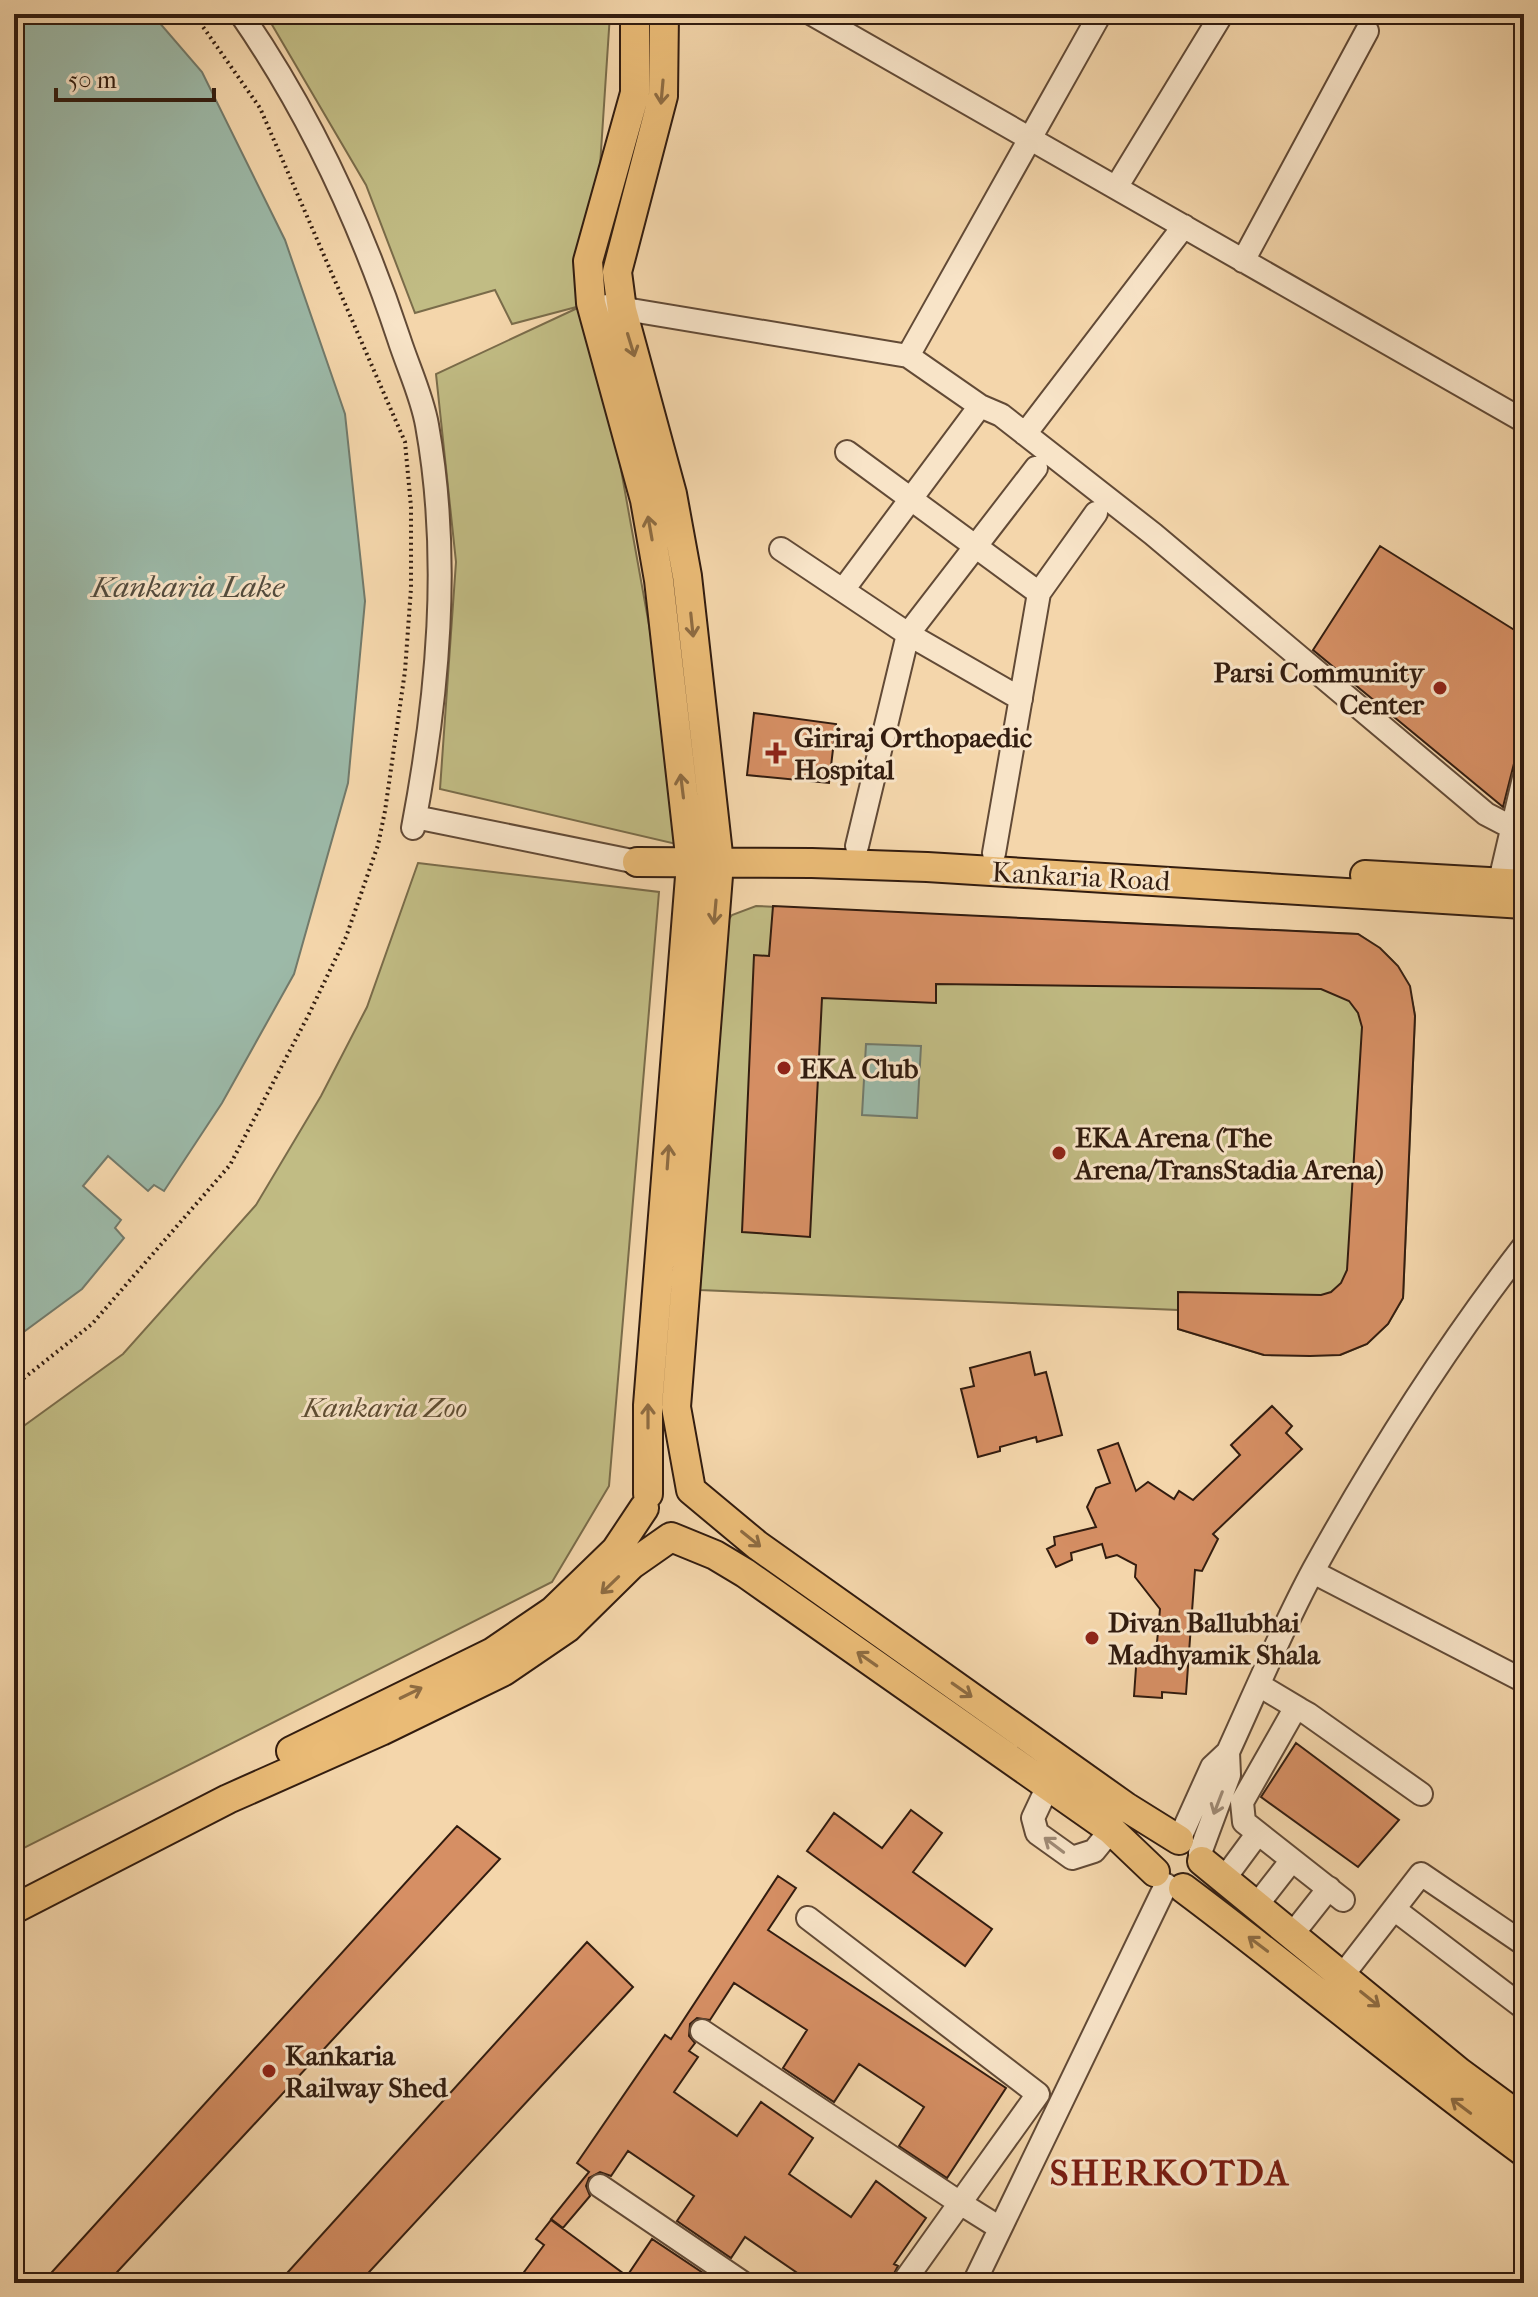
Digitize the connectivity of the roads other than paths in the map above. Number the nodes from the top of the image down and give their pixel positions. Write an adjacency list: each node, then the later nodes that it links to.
1 (241, 14): 34 (street)
2 (635, 14): 12 (main road)
3 (664, 14): 13 (main road, one-way to 13)
4 (812, 14): 8 (street)
5 (1100, 14): 8 (street)
6 (1222, 14): 9 (street)
7 (1367, 31): 11 (street)
8 (1029, 140): 9 (street); 14 (street)
9 (1117, 186): 10 (street)
10 (1184, 226): 11 (street); 17 (street)
11 (1243, 261): 16 (street)
12 (591, 303): 13 (street); 33 (main road, one-way to 12)
13 (622, 310): 14 (street); 32 (main road, one-way to 32)
14 (908, 356): 15 (street)
15 (980, 406): 17 (street); 20 (street)
16 (1524, 421)
17 (1025, 434): 29 (street)
18 (847, 452): 20 (street)
19 (1036, 468): 22 (street)
20 (911, 499): 22 (street); 24 (street)
21 (1096, 513): 25 (street)
22 (976, 546): 25 (street); 26 (street)
23 (781, 549): 24 (street)
24 (843, 590): 26 (street)
25 (1039, 593): 27 (street)
26 (908, 634): 27 (street); 30 (street)
27 (1021, 699): 31 (street)
28 (1524, 778): 29 (street)
29 (1511, 827): 35 (street)
30 (857, 846): 31 (main road); 32 (main road)
31 (994, 853): 35 (main road)
32 (718, 855): 33 (main road); 35 (main road, Kankaria Road); 37 (main road, one-way to 37)
33 (690, 856): 34 (main road); 38 (main road, one-way to 33)
34 (637, 862)
35 (1515, 895)
36 (1524, 1246): 40 (street)
37 (691, 1490): 38 (main road); 39 (main road); 49 (main road, one-way to 49)
38 (646, 1501): 39 (main road); 44 (main road, one-way to 38)
39 (671, 1537): 44 (main road, one-way to 44); 45 (main road, one-way to 39)
40 (1313, 1572): 41 (street); 42 (street)
41 (1524, 1681)
42 (1259, 1685): 43 (street); 49 (street)
43 (1299, 1709): 46 (street); 48 (street)
44 (376, 1721): 53 (main road); 55 (main road)
45 (1048, 1786): 47 (main road); 47 (street, one-way to 45)
46 (1421, 1794)
47 (1111, 1830): 52 (main road)
48 (1258, 1833): 50 (street); 51 (street)
49 (1194, 1851): 51 (main road); 52 (main road); 52 (main road)
50 (1292, 1860): 54 (street); 58 (street)
51 (1224, 1879): 54 (main road)
52 (1168, 1881): 64 (main road, one-way to 52); 67 (street)
53 (14, 1887)
54 (1256, 1906): 58 (main road)
55 (14, 1909)
56 (1394, 1909): 59 (street); 60 (street); 61 (street)
57 (808, 1918): 66 (street)
58 (1291, 1936): 60 (main road)
59 (1524, 1944)
60 (1342, 1976): 63 (main road, one-way to 63)
61 (1524, 2008)
62 (702, 2031): 66 (street)
63 (1524, 2120)
64 (1524, 2152)
65 (600, 2186): 68 (street)
66 (960, 2203): 67 (street); 69 (street)
67 (1000, 2228): 70 (street)
68 (743, 2283)
69 (903, 2283)
70 (974, 2283)

